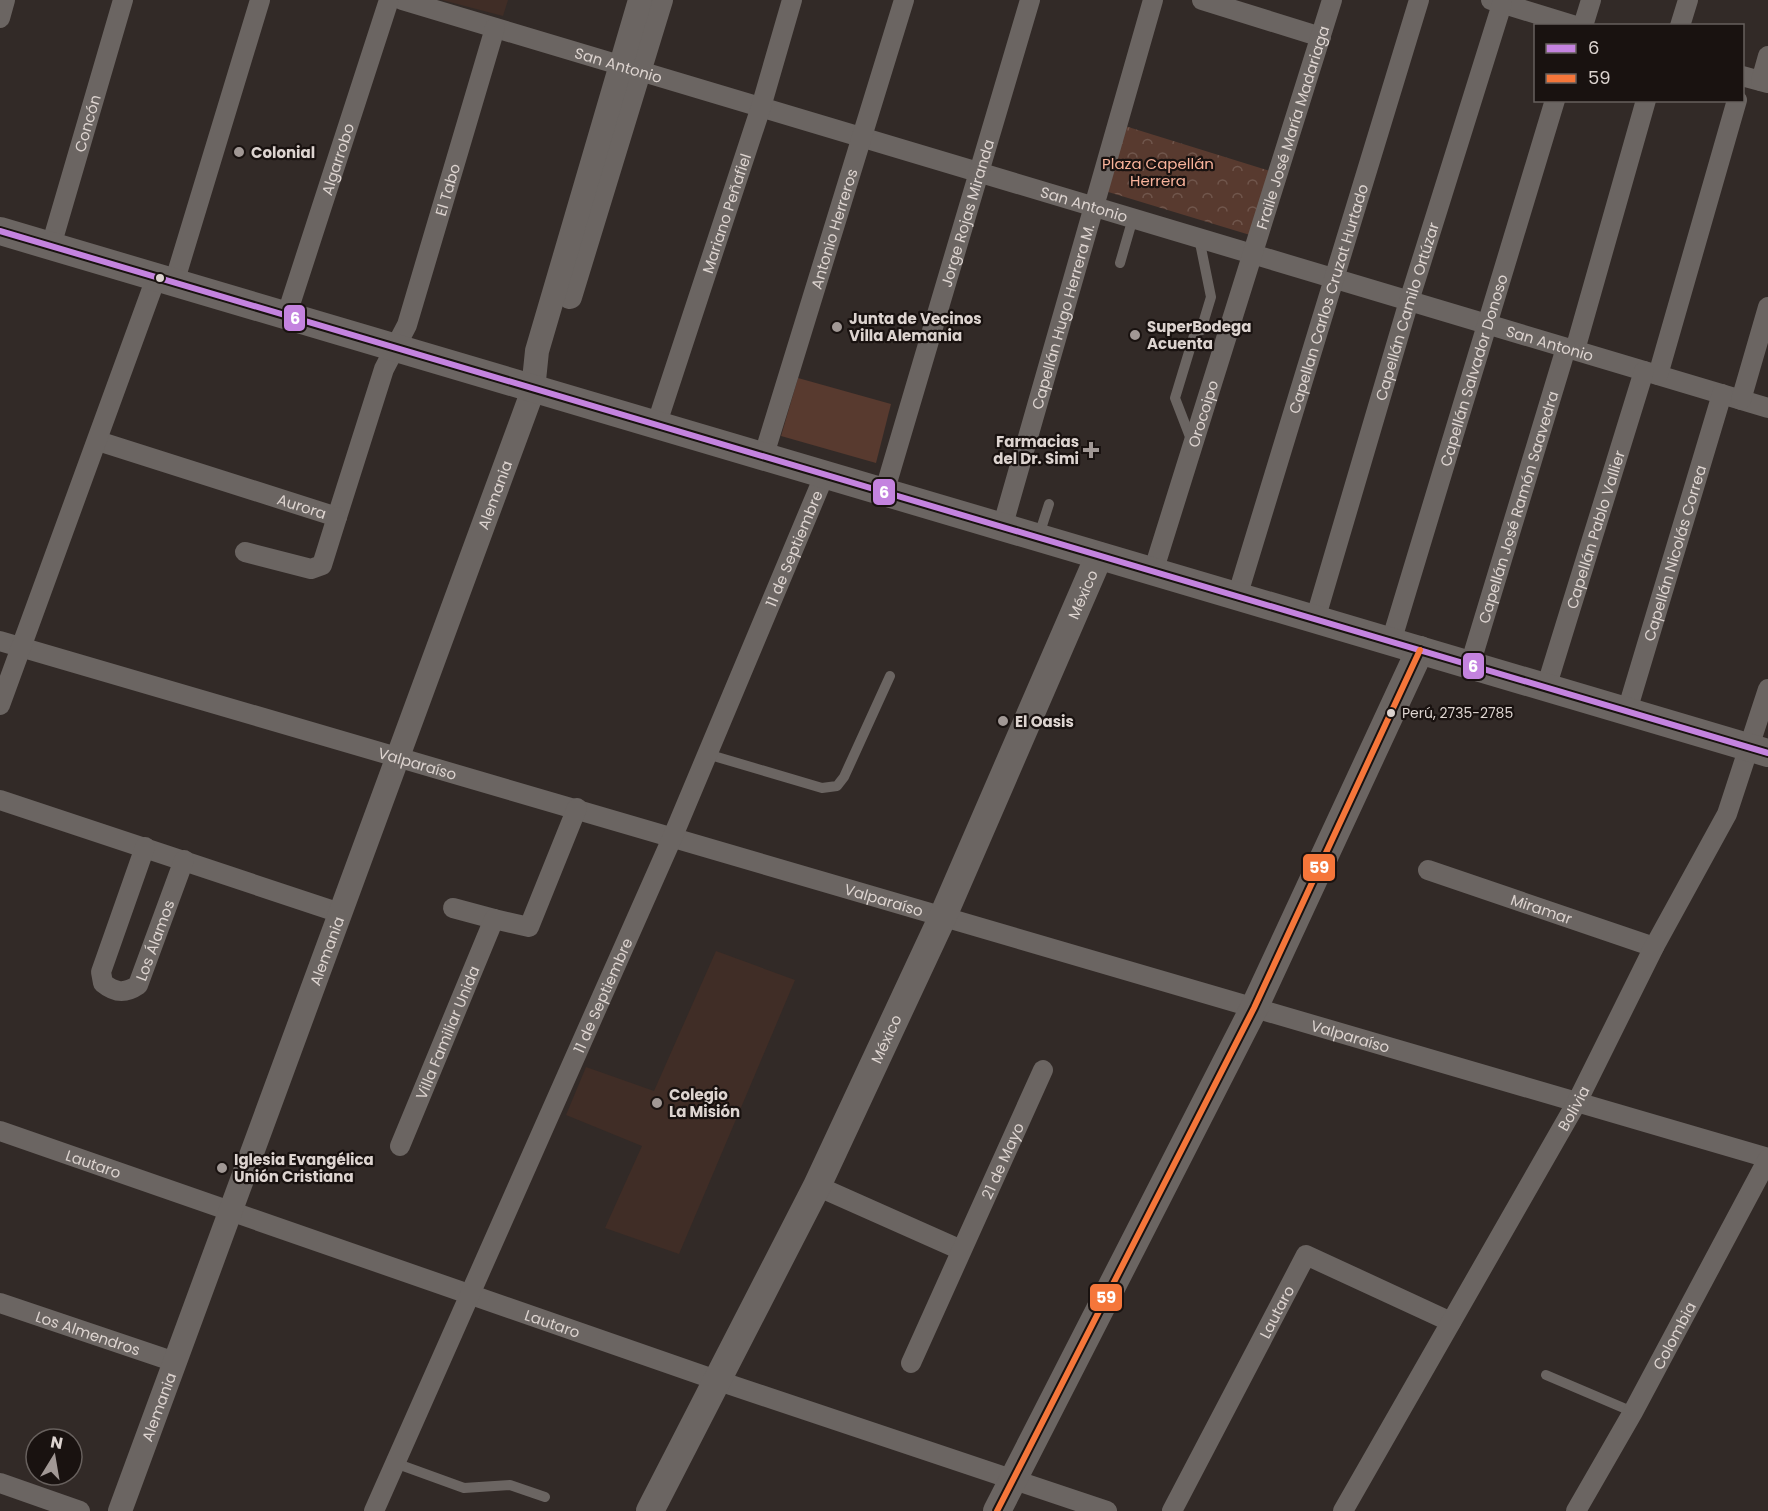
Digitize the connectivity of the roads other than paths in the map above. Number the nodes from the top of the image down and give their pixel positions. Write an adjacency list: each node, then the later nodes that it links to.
1 (5, 0): 18 (street)
2 (123, 0): 37 (street, Concón)
3 (260, 0): 41 (street)
4 (388, 0): 44 (street, Algarrobo)
5 (402, 0): 22 (street, San Antonio)
6 (640, 0): 25 (street, Alemania)
7 (661, 0): 25 (street, Alemania)
8 (792, 0): 30 (street, Mariano Peñafiel)
9 (904, 0): 31 (street, Antonio Herreros)
10 (1030, 0): 32 (street, Jorge Rojas Miranda)
11 (1153, 0): 33 (street, Capellán Hugo Herrera M.)
12 (1202, 0): 23 (street)
13 (1332, 0): 23 (street, Fraile José María Madariaga)
14 (1419, 0): 40 (street, Capellan Carlos Cruzat Hurtado)
15 (1591, 0): 20 (street)
16 (1688, 0): 21 (street)
17 (1495, 1): 19 (street); 42 (street, Capellán Camilo Ortúzar)
18 (0, 18)
19 (1570, 24)
20 (1584, 24)
21 (1681, 24)
22 (495, 28): 25 (street, San Antonio); 46 (street, El Tabo)
23 (1322, 37): 38 (street, Fraile José María Madariaga)
24 (1768, 56): 26 (street)
25 (630, 68): 30 (street, San Antonio); 49 (street, Alemania)
26 (1752, 79)
27 (1554, 102): 45 (street, Capellán Salvador Donoso)
28 (1645, 102): 47 (street, Capellán José Ramón Saavedra)
29 (1736, 102): 48 (street, Capellán Pablo Vallier)
30 (761, 108): 31 (street, San Antonio); 53 (street, Mariano Peñafiel)
31 (862, 137): 32 (street, San Antonio); 56 (street, Antonio Herreros)
32 (979, 172): 33 (street, San Antonio); 58 (street, Jorge Rojas Miranda)
33 (1093, 207): 34 (street, San Antonio); 61 (street, Capellán Hugo Herrera M.)
34 (1133, 218): 36 (street, San Antonio); 39 (lane)
35 (0, 231): 37 (main road)
36 (1199, 238): 38 (street, San Antonio); 55 (lane)
37 (51, 246): 41 (main road)
38 (1254, 255): 40 (street, San Antonio); 55 (street, Orocoipo)
39 (1120, 263)
40 (1333, 278): 42 (street, San Antonio); 66 (street, Capellan Carlos Cruzat Hurtado)
41 (165, 280): 44 (main road); 54 (street)
42 (1409, 301): 45 (street, San Antonio); 67 (street, Capellán Camilo Ortúzar)
43 (1768, 307): 51 (street)
44 (286, 316): 46 (main road)
45 (1489, 325): 47 (street, San Antonio); 69 (street, Capellán Salvador Donoso)
46 (395, 349): 49 (main road); 60 (street, Aurora)
47 (1570, 349): 48 (street, San Antonio); 72 (street, Capellán José Ramón Saavedra)
48 (1651, 373): 50 (street, San Antonio); 74 (street, Capellán Pablo Vallier)
49 (533, 390): 53 (main road); 80 (street, Alemania)
50 (1722, 394): 51 (street, San Antonio); 77 (street, Capellán Nicolás Correa)
51 (1741, 400): 52 (street, San Antonio)
52 (1768, 408)
53 (656, 426): 56 (main road)
54 (98, 441): 60 (street, Aurora); 70 (street)
55 (1193, 445): 65 (street, Orocoipo)
56 (763, 458): 57 (main road)
57 (824, 476): 58 (main road); 79 (street, 11 de Septiembre)
58 (885, 493): 61 (main road)
59 (1049, 504): 62 (lane)
60 (337, 517): 63 (street)
61 (1002, 528): 62 (main road)
62 (1038, 539): 64 (main road)
63 (245, 552)
64 (1099, 556): 65 (main road); 89 (main road, México)
65 (1153, 572): 66 (main road)
66 (1237, 597): 67 (main road)
67 (1315, 620): 69 (main road)
68 (0, 641): 70 (street, Valparaíso)
69 (1391, 642): 71 (main road)
70 (21, 647): 76 (street); 80 (street, Valparaíso)
71 (1420, 650): 72 (main road); 92 (main road)
72 (1470, 665): 74 (main road)
73 (890, 676): 79 (lane)
74 (1546, 688): 77 (main road)
75 (1768, 689): 78 (street, Bolivia)
76 (0, 705)
77 (1627, 711): 78 (main road)
78 (1759, 751): 91 (street, Bolivia)
79 (707, 754): 83 (street, 11 de Septiembre)
80 (398, 755): 82 (street, Valparaíso); 88 (street, Alemania)
81 (0, 801): 84 (street)
82 (577, 808): 83 (street, Valparaíso); 90 (street)
83 (673, 836): 89 (street, Valparaíso); 101 (street, 11 de Septiembre)
84 (145, 847): 85 (street); 85 (street, Los Álamos)
85 (184, 860): 88 (street)
86 (1428, 870): 91 (street, Miramar)
87 (453, 908): 90 (street)
88 (339, 913): 99 (street, Alemania)
89 (943, 916): 92 (street, Valparaíso); 98 (main road, México)
90 (494, 919): 96 (street, Villa Familiar Unida)
91 (1654, 947): 94 (street, Bolivia)
92 (1254, 1008): 94 (street, Valparaíso); 110 (main road)
93 (1043, 1070): 100 (street, 21 de Mayo)
94 (1577, 1102): 97 (street, Valparaíso); 103 (street, Bolivia)
95 (0, 1131): 99 (street, Lautaro)
96 (400, 1146)
97 (1768, 1159): 108 (street, Colombia)
98 (816, 1186): 100 (street); 107 (main road, México)
99 (232, 1212): 101 (street, Lautaro); 104 (street, Alemania)
100 (961, 1250): 105 (street, 21 de Mayo)
101 (471, 1294): 107 (street, Lautaro); 109 (street, 11 de Septiembre)
102 (0, 1303): 104 (street, Los Almendros)
103 (1451, 1322): 119 (street, Lautaro); 120 (street, Bolivia)
104 (175, 1362): 114 (street, Alemania)
105 (911, 1363)
106 (1546, 1375): 108 (lane)
107 (716, 1380): 110 (street, Lautaro); 116 (main road, México)
108 (1633, 1412): 121 (street, Colombia)
109 (395, 1463): 112 (lane); 115 (street, 11 de Septiembre)
110 (1012, 1480): 117 (main road); 118 (street, Lautaro)
111 (0, 1483): 113 (street)
112 (545, 1497)
113 (80, 1511)
114 (120, 1511)
115 (374, 1511)
116 (650, 1511)
117 (997, 1511)
118 (1107, 1511)
119 (1172, 1511)
120 (1342, 1511)
121 (1576, 1511)

